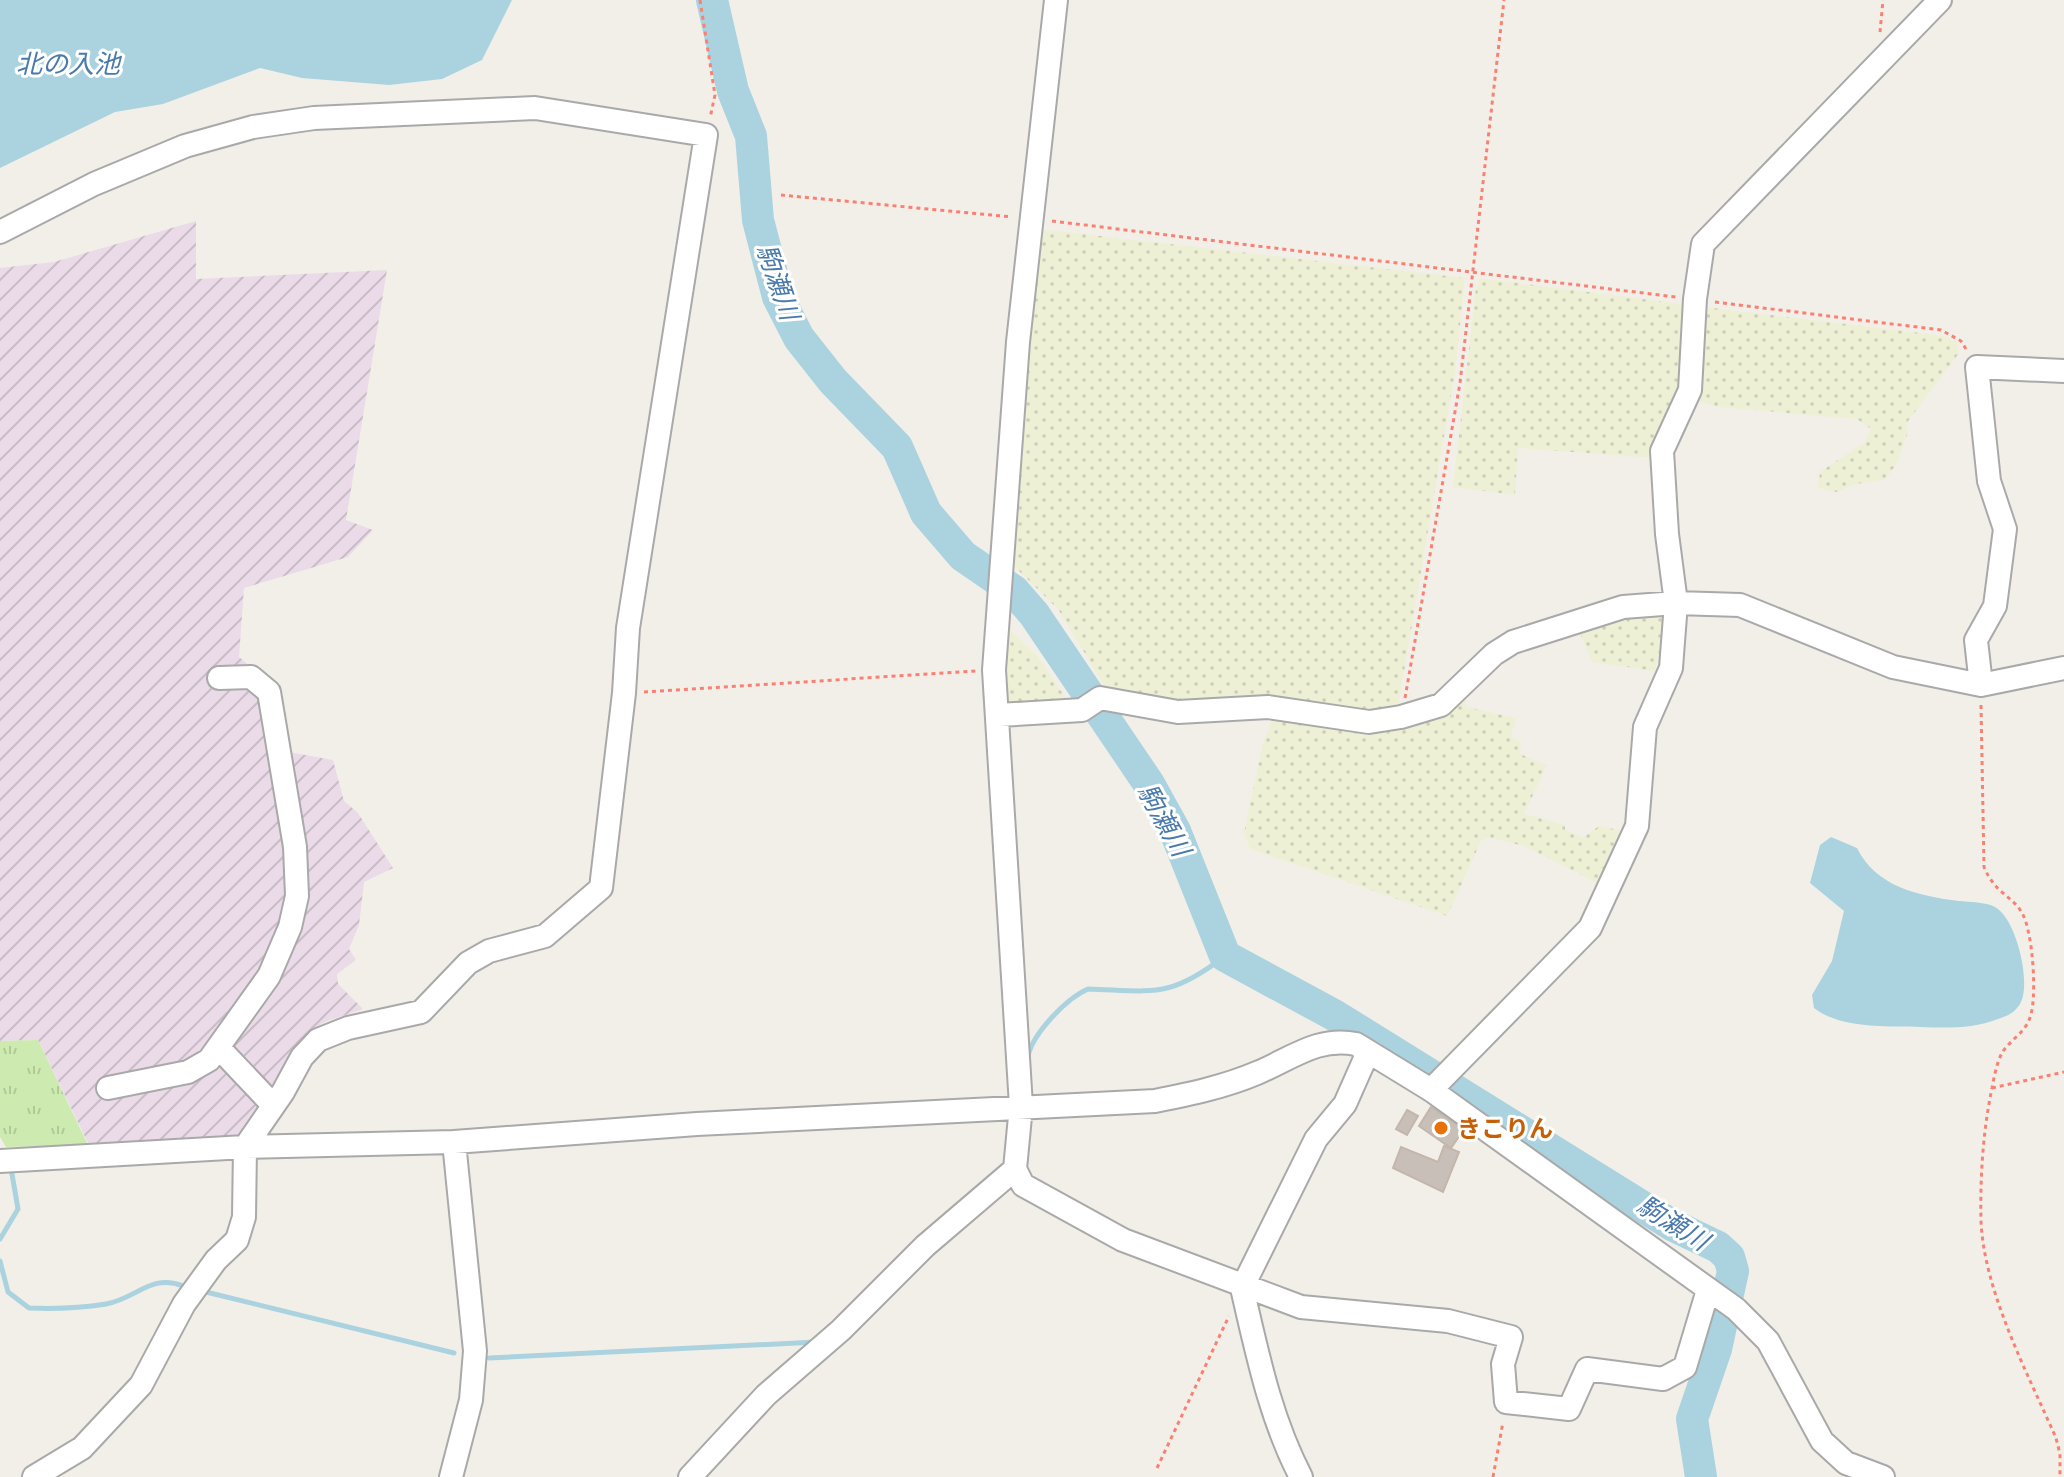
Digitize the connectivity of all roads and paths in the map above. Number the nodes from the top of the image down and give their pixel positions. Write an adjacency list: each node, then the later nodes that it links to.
1 (700, 0): 7 (path)
2 (1056, 0): 9 (street)
3 (1504, 0): 11 (path)
4 (1883, 0): 6 (path)
5 (1940, 0): 6 (street)
6 (1877, 62): 12 (street)
7 (706, 135): 10 (street); 20 (street)
8 (781, 195): 9 (path)
9 (1032, 219): 11 (path); 17 (street)
10 (0, 232)
11 (1472, 273): 12 (path); 22 (path)
12 (1695, 299): 13 (path); 15 (street)
13 (1977, 367): 14 (street); 19 (street)
14 (2064, 371)
15 (1676, 603): 19 (street); 22 (street); 28 (street)
16 (2064, 668): 19 (street)
17 (994, 670): 20 (path); 21 (street)
18 (219, 678): 23 (street)
19 (1981, 685): 27 (path)
20 (624, 693): 29 (street)
21 (999, 715): 22 (street); 30 (street)
22 (1401, 717)
23 (219, 1048): 26 (street); 29 (street)
24 (1368, 1052): 28 (street); 30 (street); 35 (street)
25 (2064, 1072): 27 (path)
26 (108, 1088)
27 (1992, 1088): 47 (path)
28 (1431, 1090): 36 (street)
29 (272, 1104): 32 (street)
30 (1021, 1106): 31 (street); 34 (street)
31 (454, 1142): 32 (street); 42 (street)
32 (245, 1147): 33 (street); 41 (street)
33 (0, 1161)
34 (1015, 1169): 35 (street); 43 (street)
35 (1242, 1288): 38 (street); 44 (street)
36 (1711, 1292): 38 (street); 40 (street)
37 (1229, 1315): 39 (path)
38 (1506, 1402): 45 (path)
39 (1157, 1468)
40 (1843, 1470): 46 (street)
41 (40, 1475)
42 (451, 1477)
43 (690, 1477)
44 (1301, 1477)
45 (1493, 1477)
46 (1883, 1477)
47 (2060, 1477)

